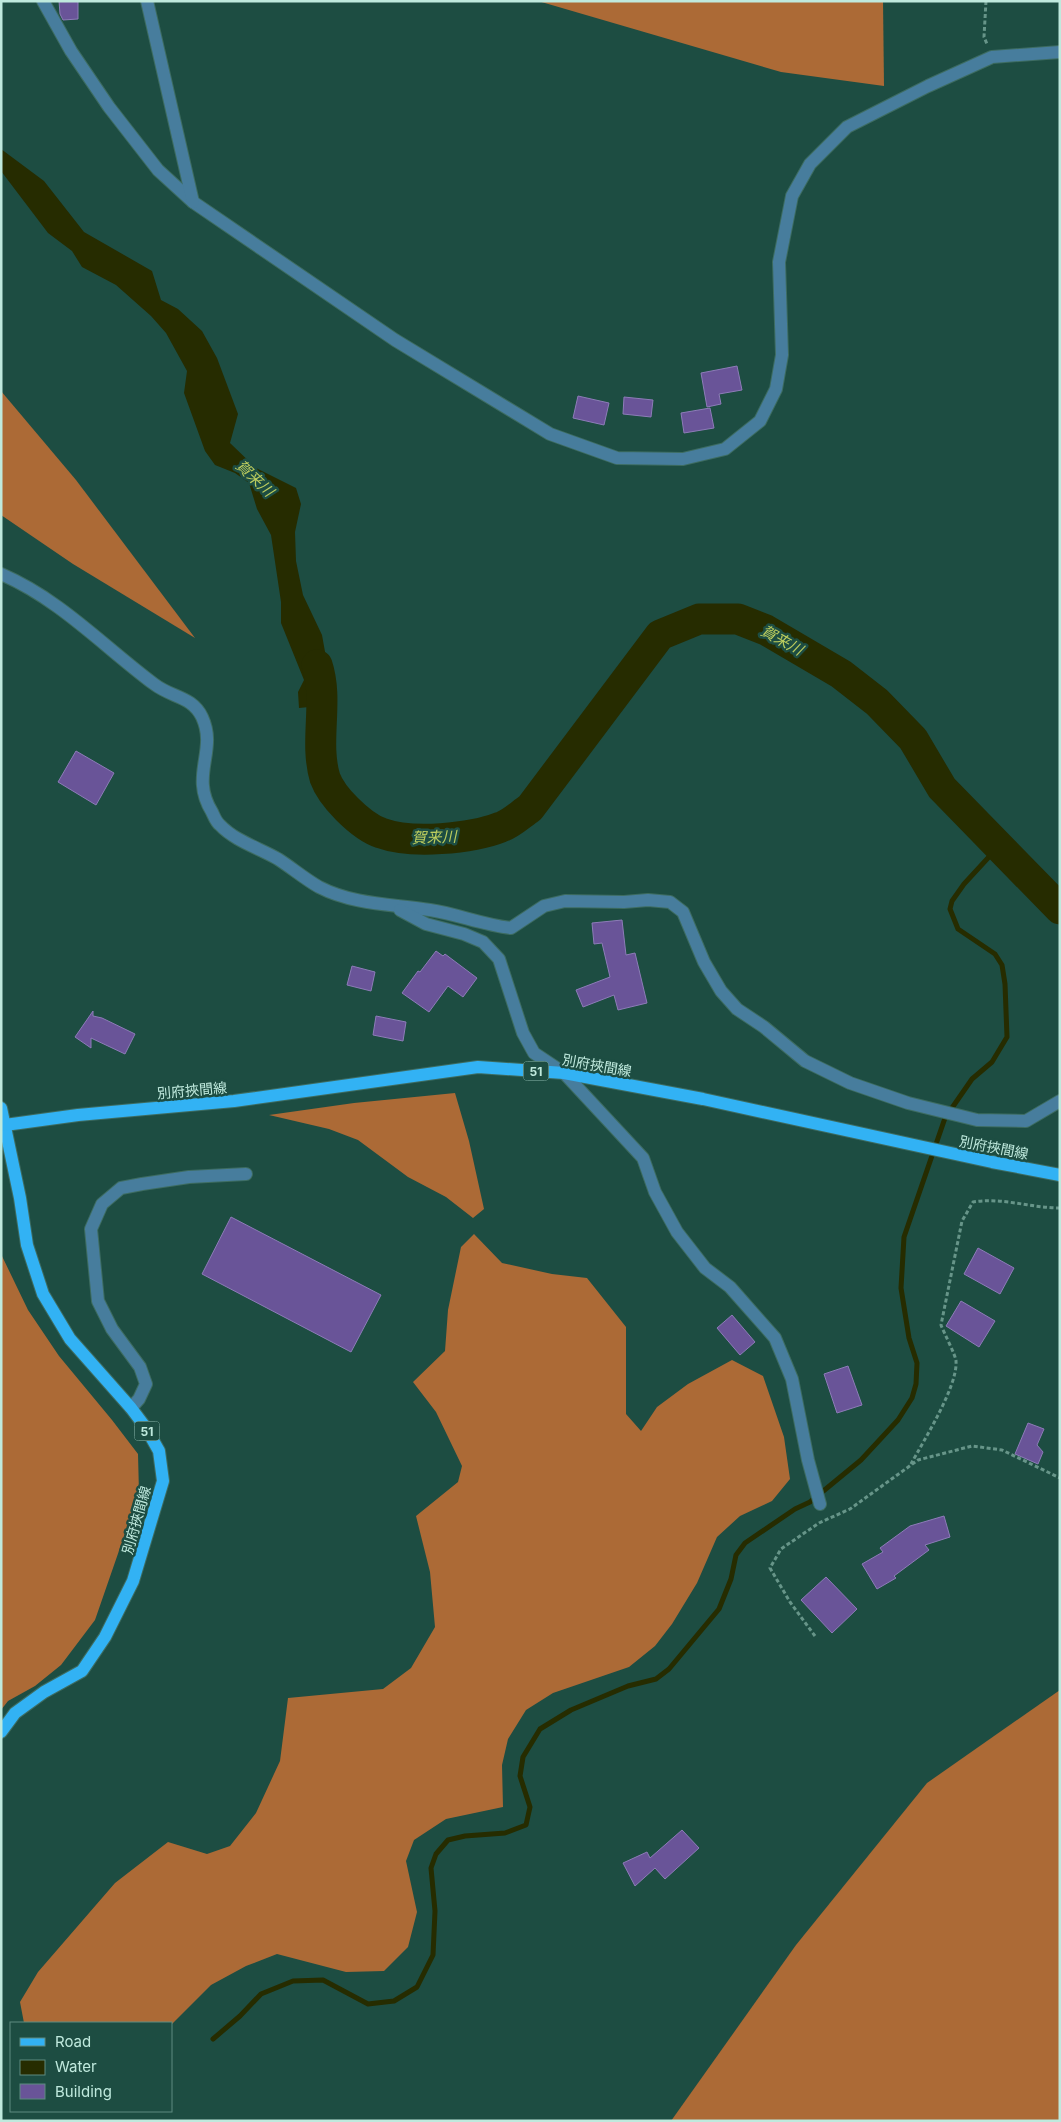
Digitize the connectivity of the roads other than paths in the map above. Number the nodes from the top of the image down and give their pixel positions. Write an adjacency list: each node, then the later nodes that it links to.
1 (43, 1): 4 (street)
2 (147, 1): 4 (street)
3 (1060, 52): 4 (street)
4 (194, 202)
5 (1, 574): 6 (street)
6 (392, 907): 7 (street); 8 (street)
7 (564, 1073): 10 (main road, 別府挾間線 / 51); 12 (main road, 別府挾間線 / 51); 14 (street)
8 (1060, 1101)
9 (1, 1108): 10 (main road, 別府挾間線 / 51)
10 (5, 1125): 13 (main road, 別府挾間線 / 51)
11 (246, 1174): 13 (street)
12 (1060, 1175)
13 (131, 1408): 15 (main road, 別府挾間線 / 51)
14 (820, 1504)
15 (1, 1732)

